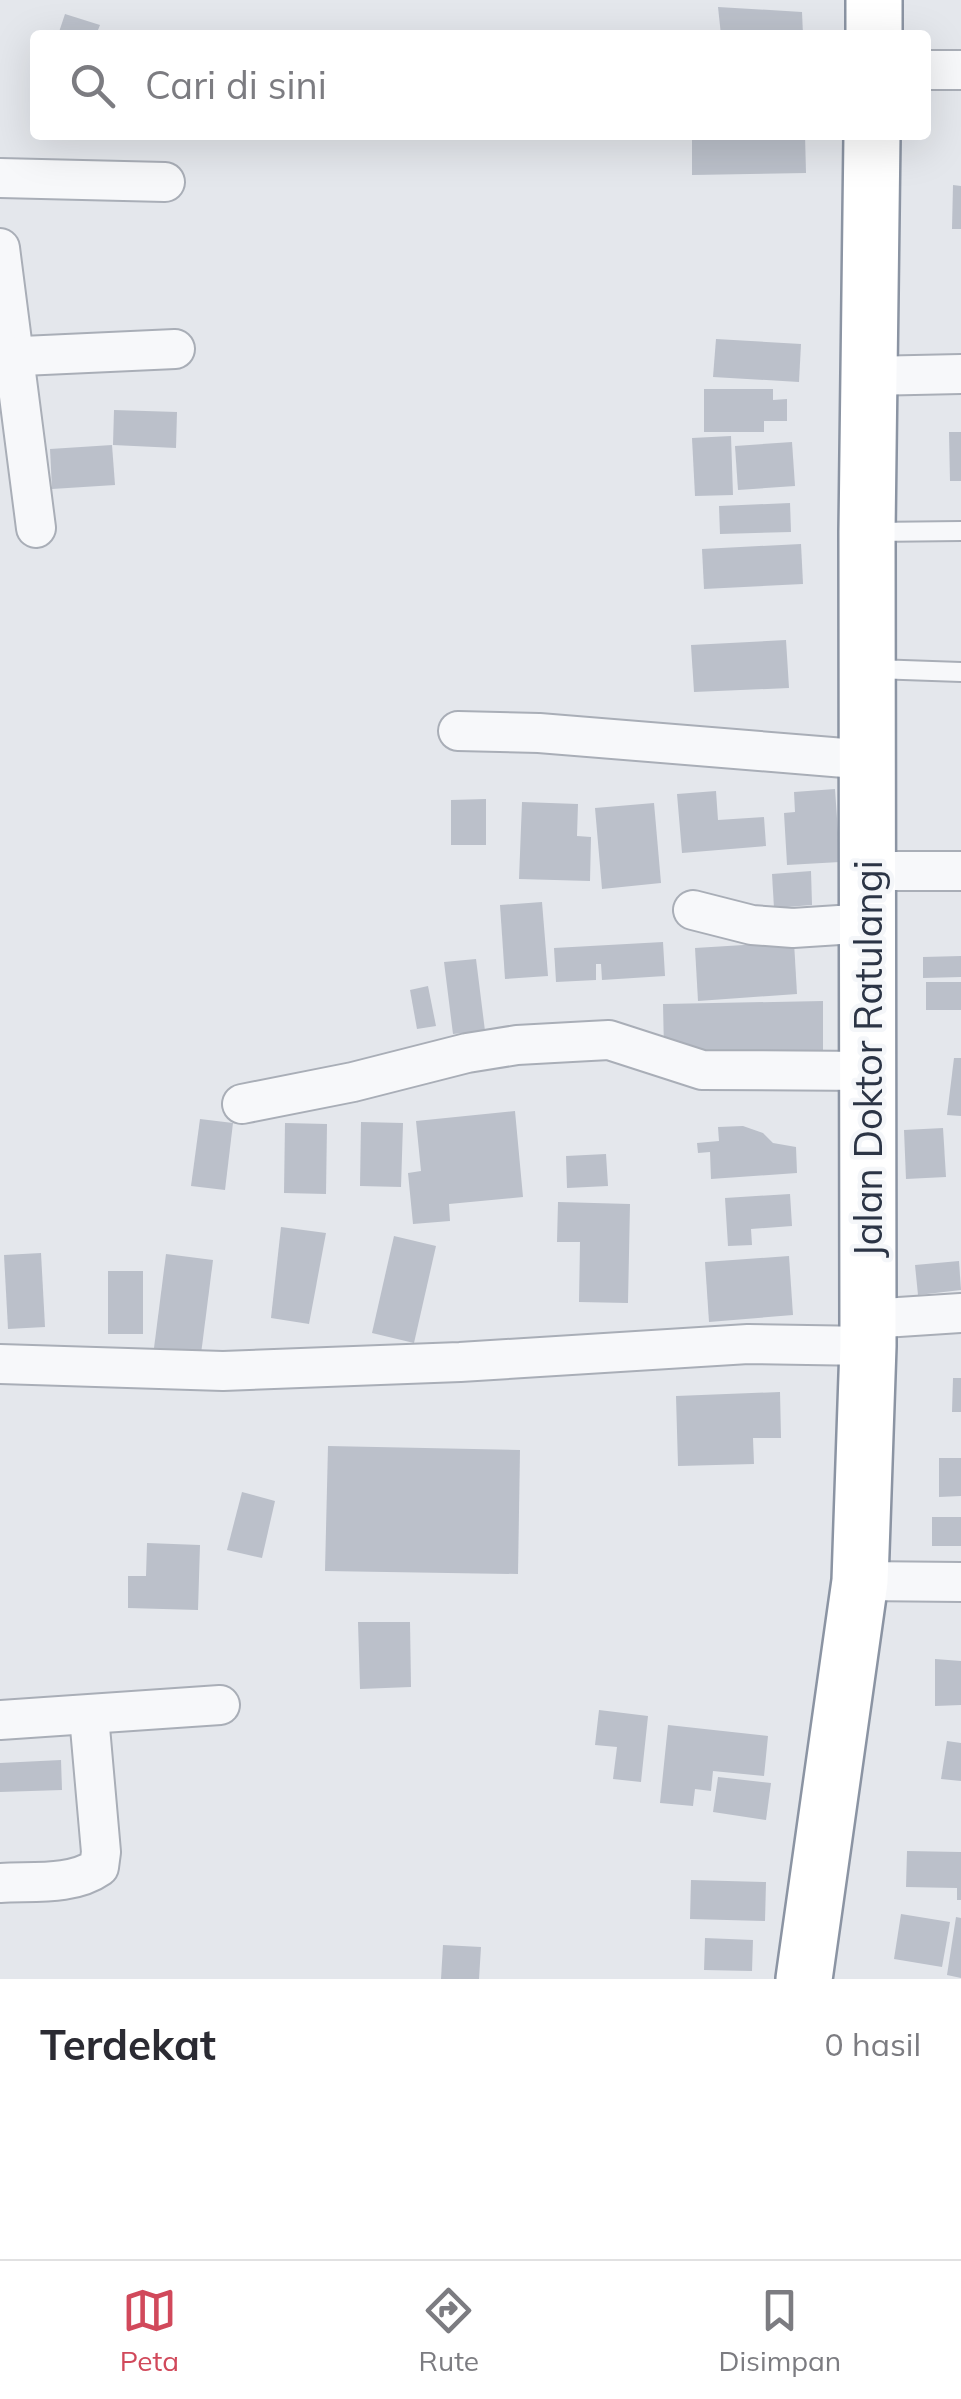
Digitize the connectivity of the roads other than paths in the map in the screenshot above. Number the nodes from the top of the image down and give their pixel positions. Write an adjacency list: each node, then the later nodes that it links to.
1 (874, 0): 2 (highway)
2 (874, 30)
3 (931, 70): 4 (street)
4 (961, 70)
5 (872, 140): 12 (highway, Jalan Doktor Ratulangi)
6 (0, 178): 7 (street)
7 (164, 182)
8 (0, 248): 10 (street)
9 (174, 349): 10 (street)
10 (7, 356): 13 (street)
11 (961, 374): 12 (street)
12 (868, 376): 14 (highway, Jalan Doktor Ratulangi)
13 (36, 528)
14 (867, 532): 15 (lane); 16 (highway, Jalan Doktor Ratulangi)
15 (961, 532)
16 (869, 669): 17 (lane); 19 (highway, Jalan Doktor Ratulangi)
17 (961, 672)
18 (458, 732): 19 (street)
19 (869, 760): 21 (highway, Jalan Doktor Ratulangi)
20 (961, 870): 21 (street)
21 (869, 897): 22 (street); 23 (highway, Jalan Doktor Ratulangi)
22 (693, 910)
23 (870, 1071): 24 (street); 26 (highway, Jalan Doktor Ratulangi)
24 (242, 1104)
25 (961, 1314): 26 (street)
26 (868, 1332): 27 (street); 28 (highway, Jalan Doktor Ratulangi)
27 (0, 1364)
28 (860, 1581): 29 (street); 34 (highway, Jalan Doktor Ratulangi)
29 (961, 1582)
30 (220, 1705): 31 (street)
31 (89, 1716): 32 (street); 33 (street)
32 (0, 1720)
33 (0, 1883)
34 (804, 1979)

